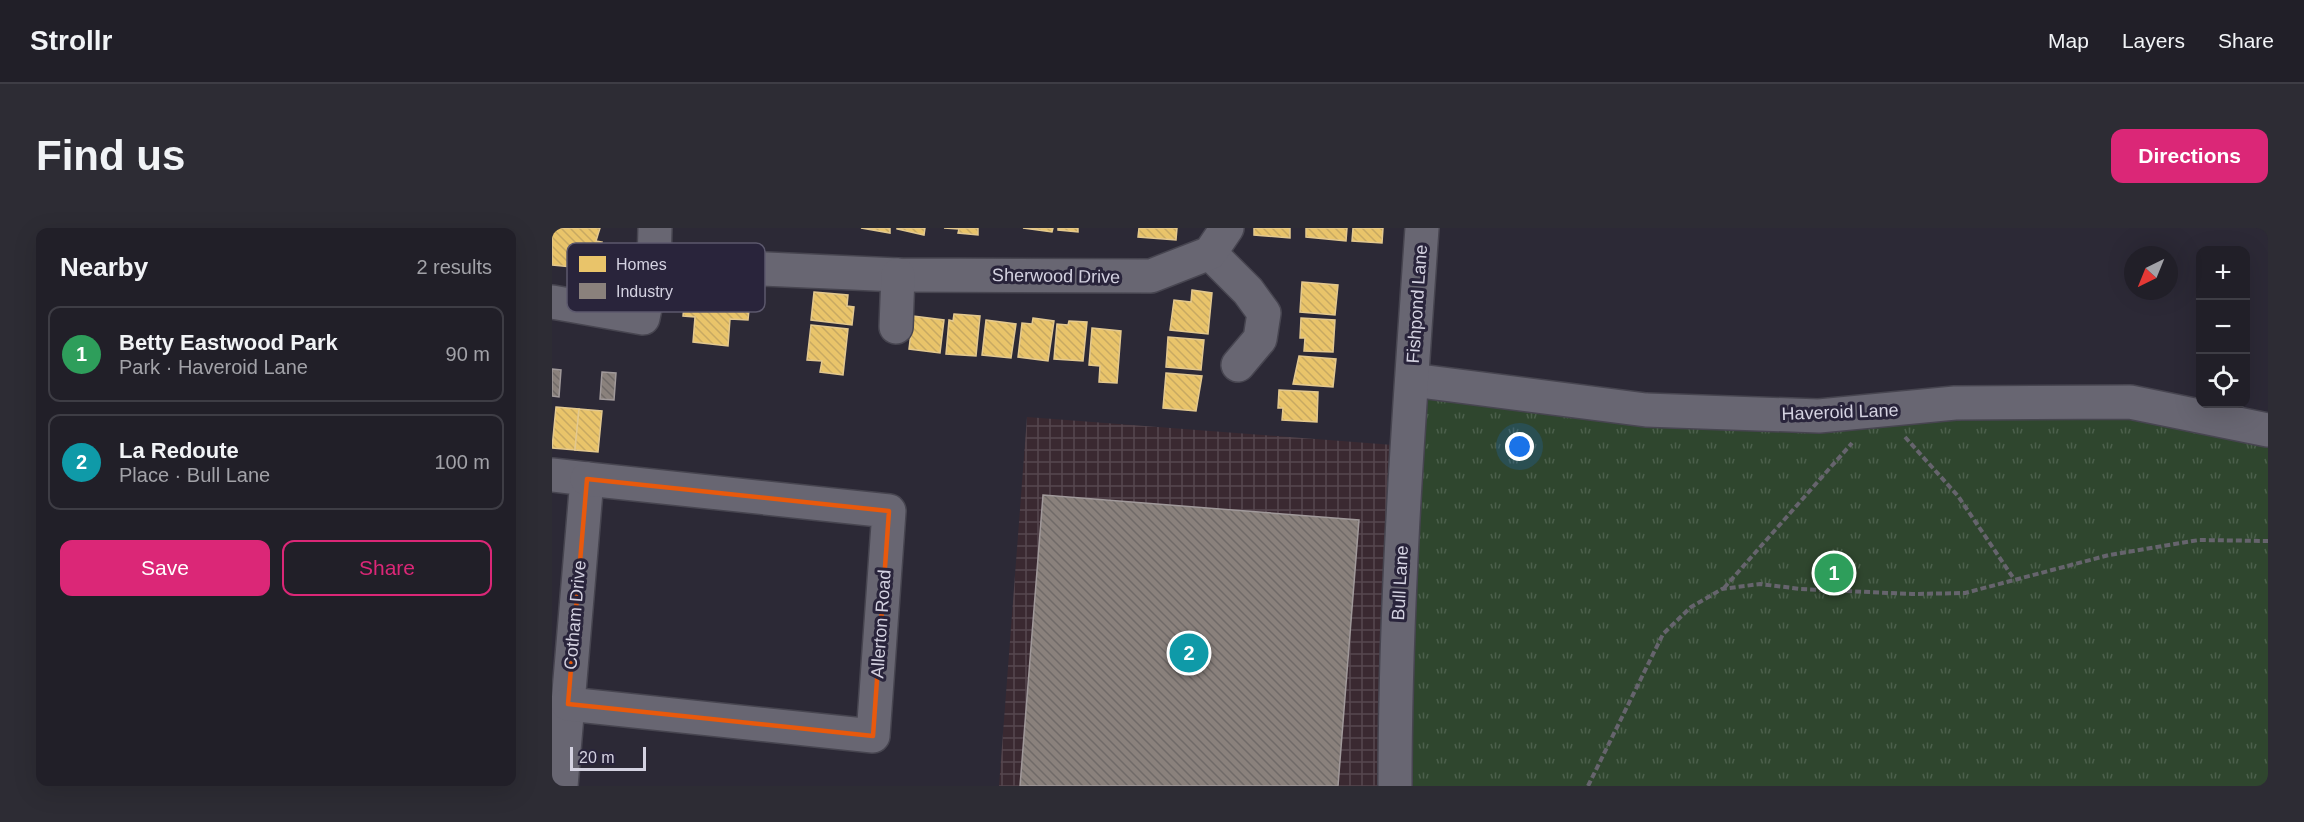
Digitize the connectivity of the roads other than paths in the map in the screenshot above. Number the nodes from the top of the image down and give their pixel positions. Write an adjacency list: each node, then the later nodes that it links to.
1 (656, 228): 4 (street)
2 (1422, 228): 13 (street, Fishpond Lane)
3 (1219, 240): 6 (street, Sherwood Drive); 12 (street, Sherwood Drive)
4 (655, 243)
5 (765, 269): 6 (street, Sherwood Drive)
6 (898, 275): 11 (street)
7 (552, 302): 8 (street)
8 (567, 305)
9 (609, 312): 10 (street)
10 (644, 312)
11 (896, 327)
12 (1238, 365)
13 (1412, 380): 14 (street, Haveroid Lane); 19 (street, Bull Lane)
14 (2268, 430)
15 (552, 475): 16 (street)
16 (587, 478): 17 (street, Cotham Drive); 17 (street, Allerton Road)
17 (568, 704): 18 (street, Cotham Drive)
18 (561, 786)
19 (1395, 786)

